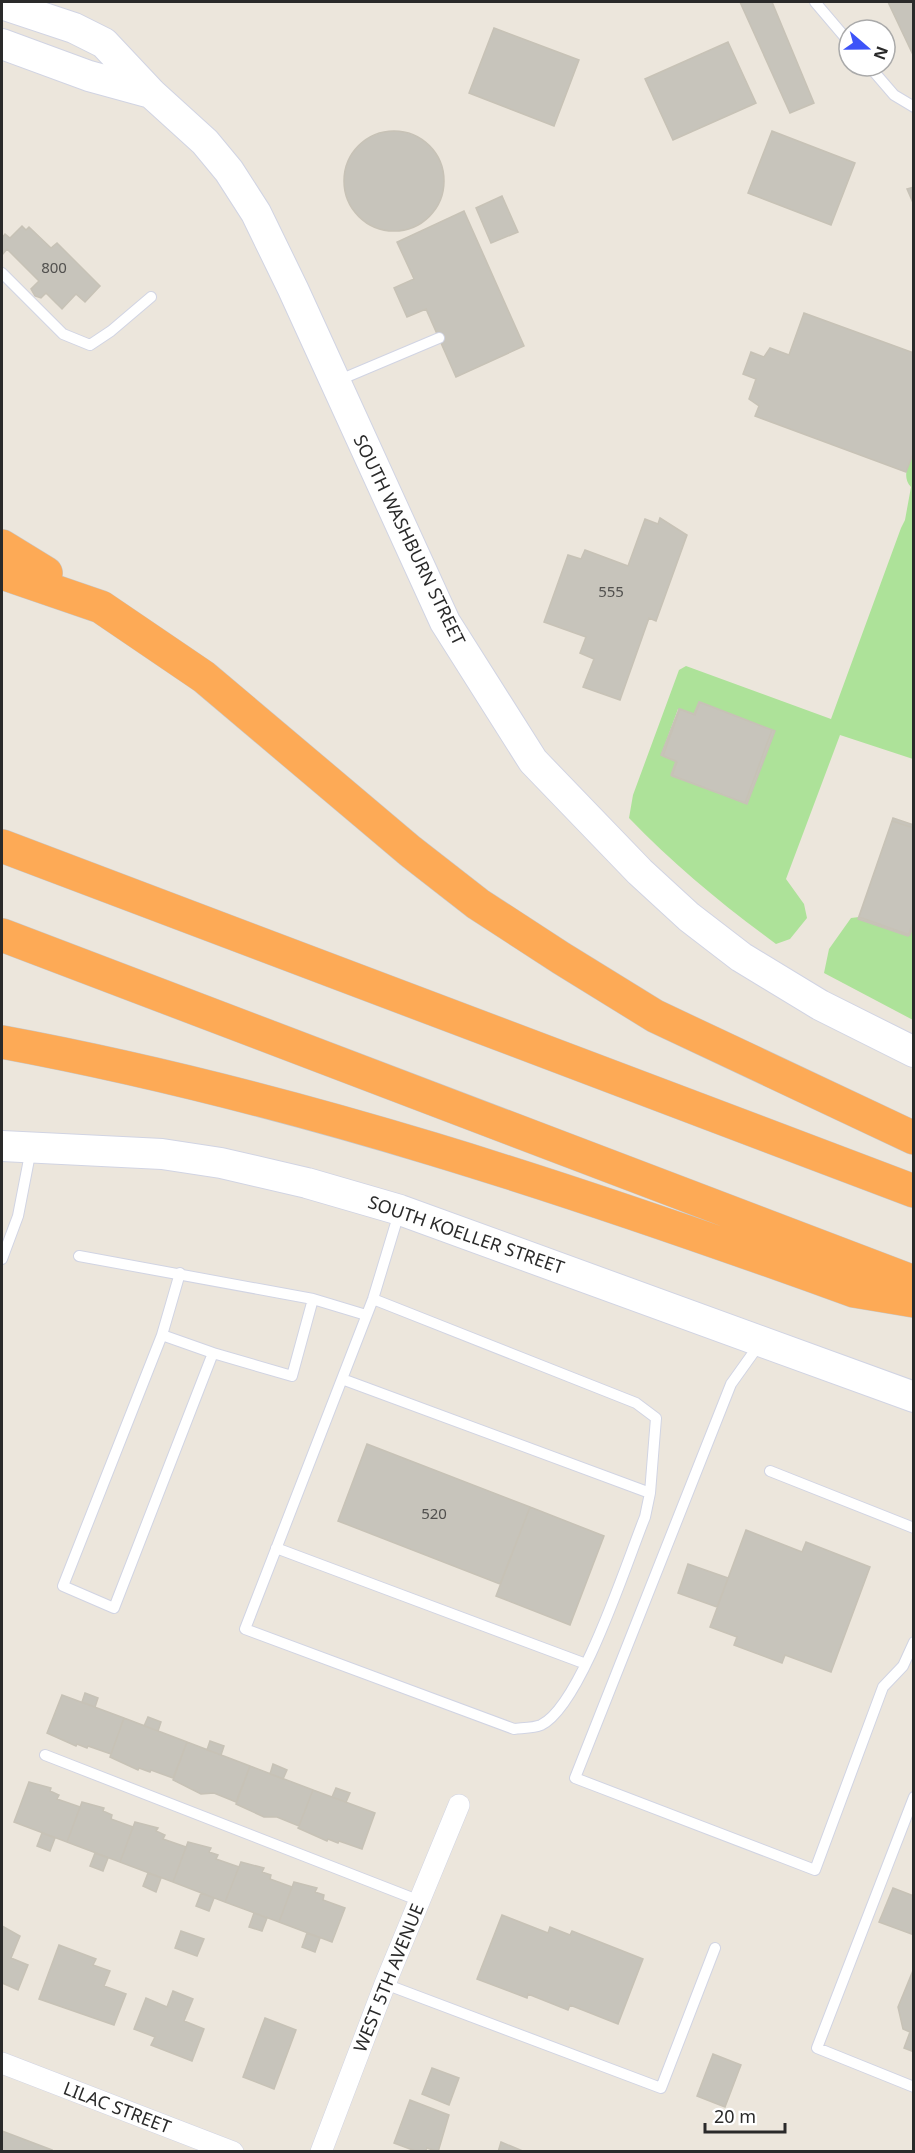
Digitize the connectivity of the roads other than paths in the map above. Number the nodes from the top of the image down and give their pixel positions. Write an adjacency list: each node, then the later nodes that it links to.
1 (815, 2): 3 (lane)
2 (2, 4): 6 (street, SOUTH WASHBURN STREET)
3 (837, 28)
4 (2, 44): 6 (street, SOUTH WASHBURN STREET)
5 (879, 78): 7 (lane)
6 (151, 93): 11 (street, SOUTH WASHBURN STREET)
7 (914, 107)
8 (2, 273): 9 (lane)
9 (151, 297)
10 (439, 338): 11 (lane)
11 (336, 382): 18 (street, SOUTH WASHBURN STREET)
12 (2, 546): 14 (highway)
13 (2, 573): 14 (highway)
14 (101, 607): 19 (highway)
15 (2, 846): 22 (highway)
16 (2, 935): 27 (highway)
17 (2, 1042): 30 (highway)
18 (914, 1052)
19 (914, 1138)
20 (2, 1146): 21 (street, SOUTH KOELLER STREET)
21 (31, 1146): 23 (street, SOUTH KOELLER STREET); 25 (lane)
22 (914, 1191)
23 (400, 1210): 29 (lane); 33 (street, SOUTH KOELLER STREET)
24 (79, 1257): 26 (lane)
25 (2, 1259)
26 (180, 1273): 28 (lane); 32 (lane)
27 (914, 1281)
28 (313, 1299): 31 (lane); 34 (lane)
29 (373, 1299): 31 (lane); 38 (lane)
30 (914, 1301)
31 (366, 1315): 35 (lane)
32 (162, 1335): 34 (lane); 34 (lane)
33 (762, 1341): 36 (street, SOUTH KOELLER STREET); 43 (lane)
34 (213, 1353)
35 (342, 1379): 38 (lane); 40 (lane)
36 (914, 1397)
37 (770, 1471): 39 (lane)
38 (650, 1493): 42 (lane)
39 (914, 1528)
40 (276, 1548): 42 (lane); 42 (lane)
41 (914, 1642): 43 (lane)
42 (586, 1664)
43 (908, 1669)
44 (45, 1755): 47 (lane)
45 (914, 1797): 51 (lane)
46 (459, 1805): 47 (street, WEST 5TH AVENUE)
47 (420, 1901): 49 (street, WEST 5TH AVENUE)
48 (715, 1948): 49 (lane)
49 (385, 1984): 53 (street, WEST 5TH AVENUE)
50 (2, 2063): 52 (street, LILAC STREET)
51 (914, 2087)
52 (233, 2151)
53 (321, 2151)

